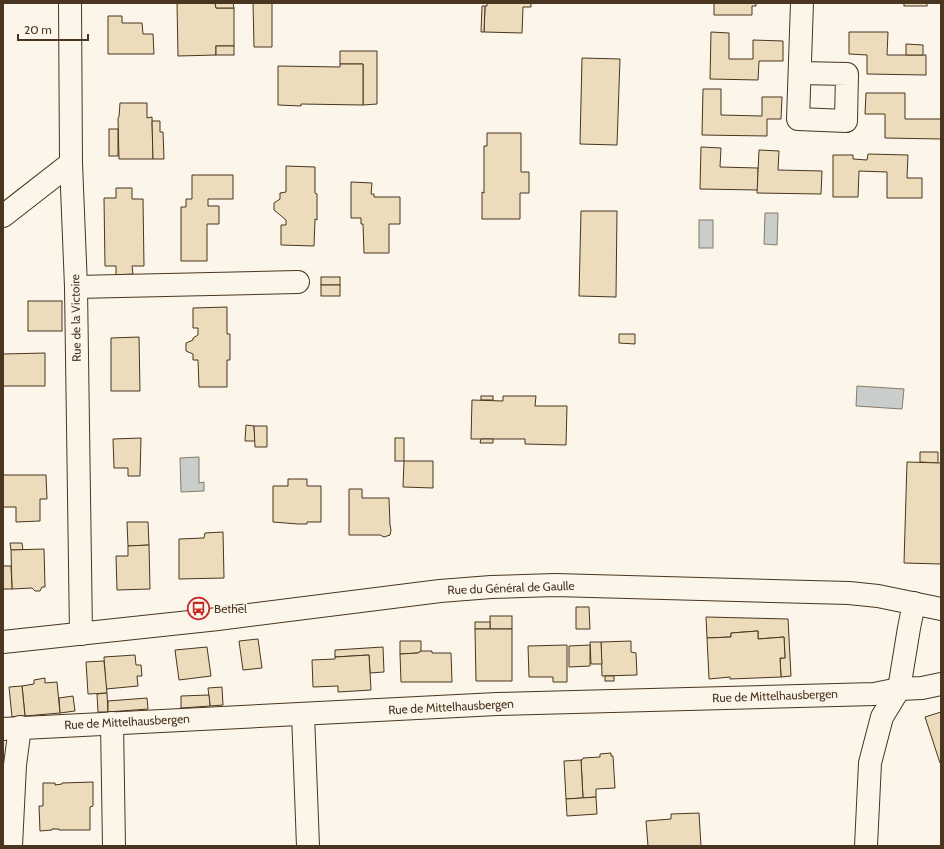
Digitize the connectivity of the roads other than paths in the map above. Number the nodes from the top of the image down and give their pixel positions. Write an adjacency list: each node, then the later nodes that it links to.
1 (70, 3): 4 (street, Rue de la Victoire)
2 (802, 3): 3 (street)
3 (800, 73)
4 (70, 163): 5 (street); 7 (street, Rue de la Victoire)
5 (3, 216)
6 (298, 282): 7 (street)
7 (76, 287): 10 (street, Rue de la Victoire)
8 (914, 603): 9 (street, Rue du Général de Gaulle); 10 (street, Rue du Général de Gaulle); 13 (street)
9 (941, 609)
10 (81, 634): 11 (street, Rue du Général de Gaulle)
11 (3, 642)
12 (941, 684): 13 (street, Rue de Mittelhausbergen)
13 (898, 689): 14 (street, Rue de Mittelhausbergen); 20 (street)
14 (303, 714): 15 (street, Rue de Mittelhausbergen); 19 (street)
15 (112, 723): 16 (street, Rue de Mittelhausbergen); 18 (street)
16 (12, 728): 17 (street)
17 (11, 846)
18 (114, 846)
19 (308, 846)
20 (866, 846)

